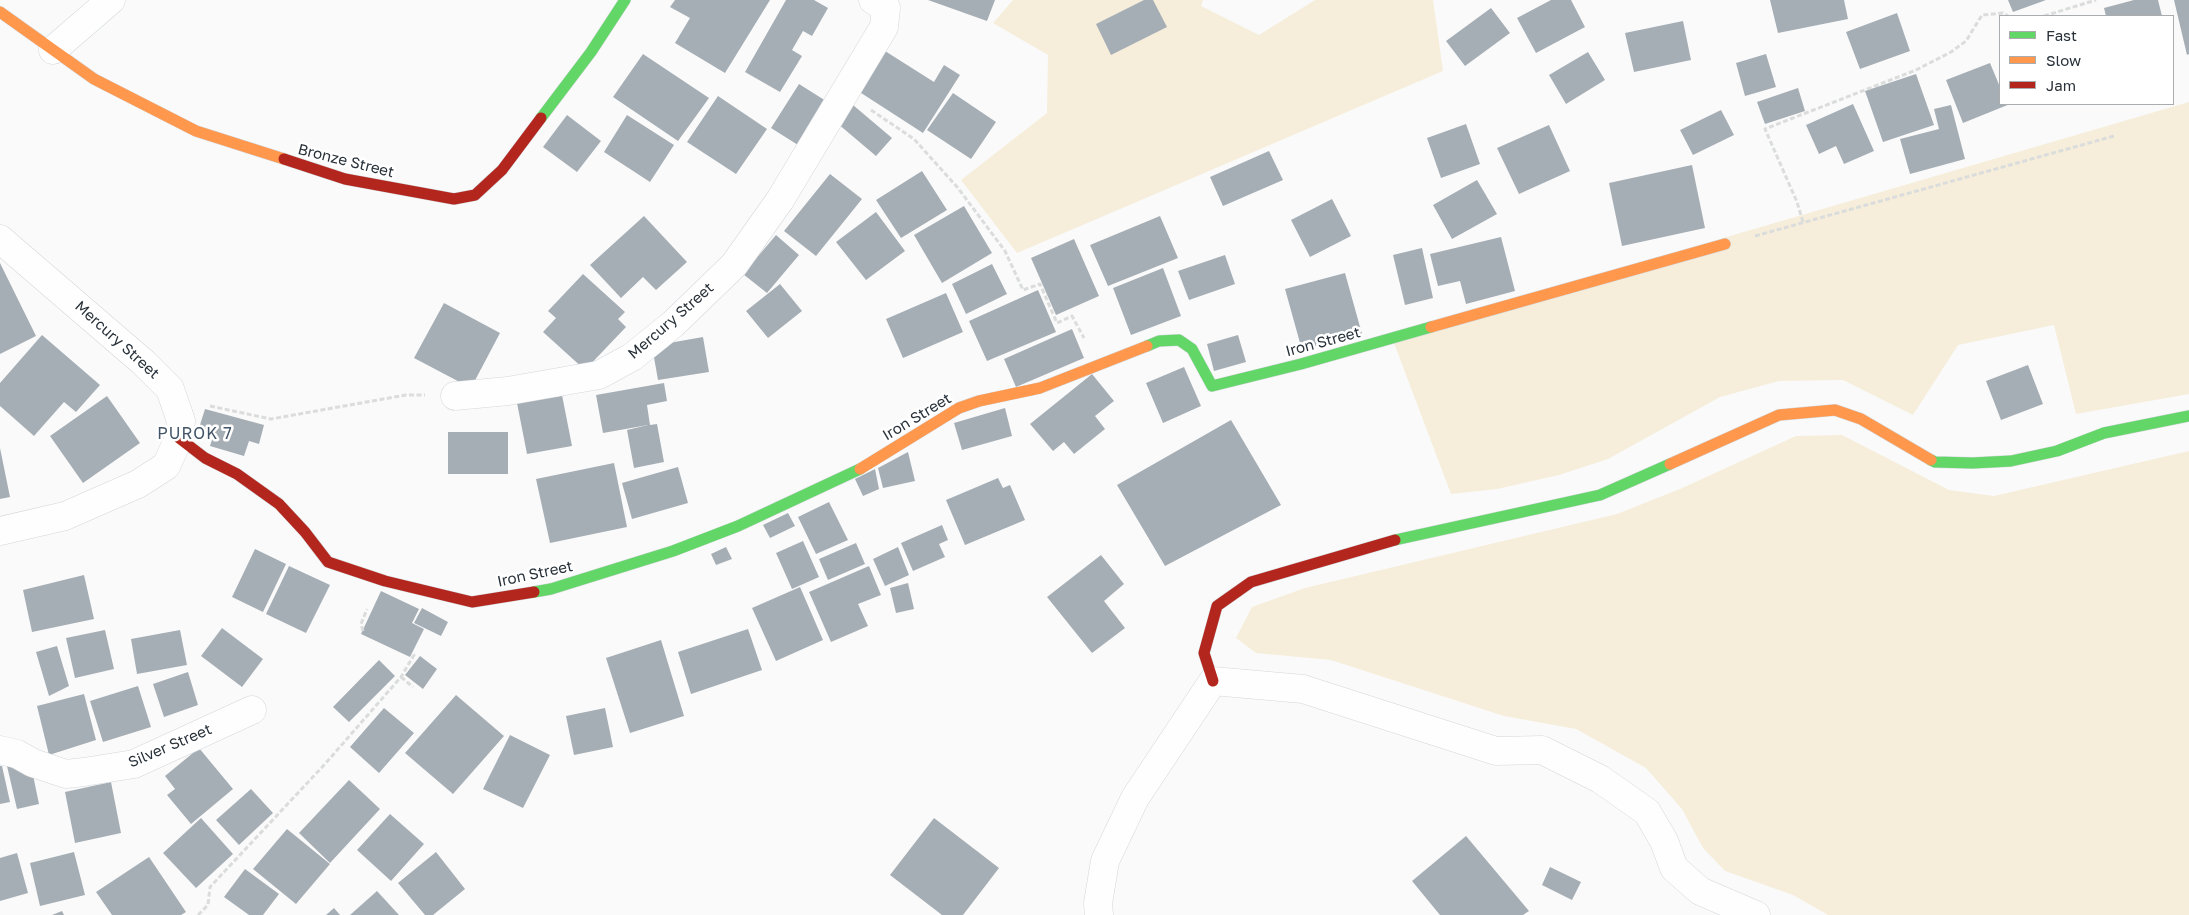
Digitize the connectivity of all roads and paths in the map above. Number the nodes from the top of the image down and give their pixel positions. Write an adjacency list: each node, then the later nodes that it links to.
1 (111, 0): 8 (street)
2 (625, 0): 8 (street, Bronze Street)
3 (872, 0): 9 (street, Mercury Street)
4 (2096, 0): 7 (path)
5 (0, 12): 8 (street, Bronze Street)
6 (2006, 15): 11 (path)
7 (2047, 15)
8 (53, 50)
9 (845, 93): 14 (path); 15 (street, Mercury Street)
10 (2114, 136): 11 (path)
11 (1803, 222): 13 (path)
12 (0, 239): 18 (street, Mercury Street)
13 (1725, 244): 18 (street, Iron Street)
14 (1084, 339)
15 (456, 396): 16 (path)
16 (204, 402)
17 (2189, 416): 24 (street)
18 (179, 438): 19 (street, Mercury Street)
19 (0, 531)
20 (368, 608): 21 (path)
21 (363, 631)
22 (412, 654): 23 (path)
23 (401, 677): 25 (path); 28 (path)
24 (1213, 681): 29 (street); 30 (street)
25 (413, 687)
26 (252, 710): 27 (street, Silver Street)
27 (0, 750)
28 (198, 915)
29 (1098, 915)
30 (1756, 915)

